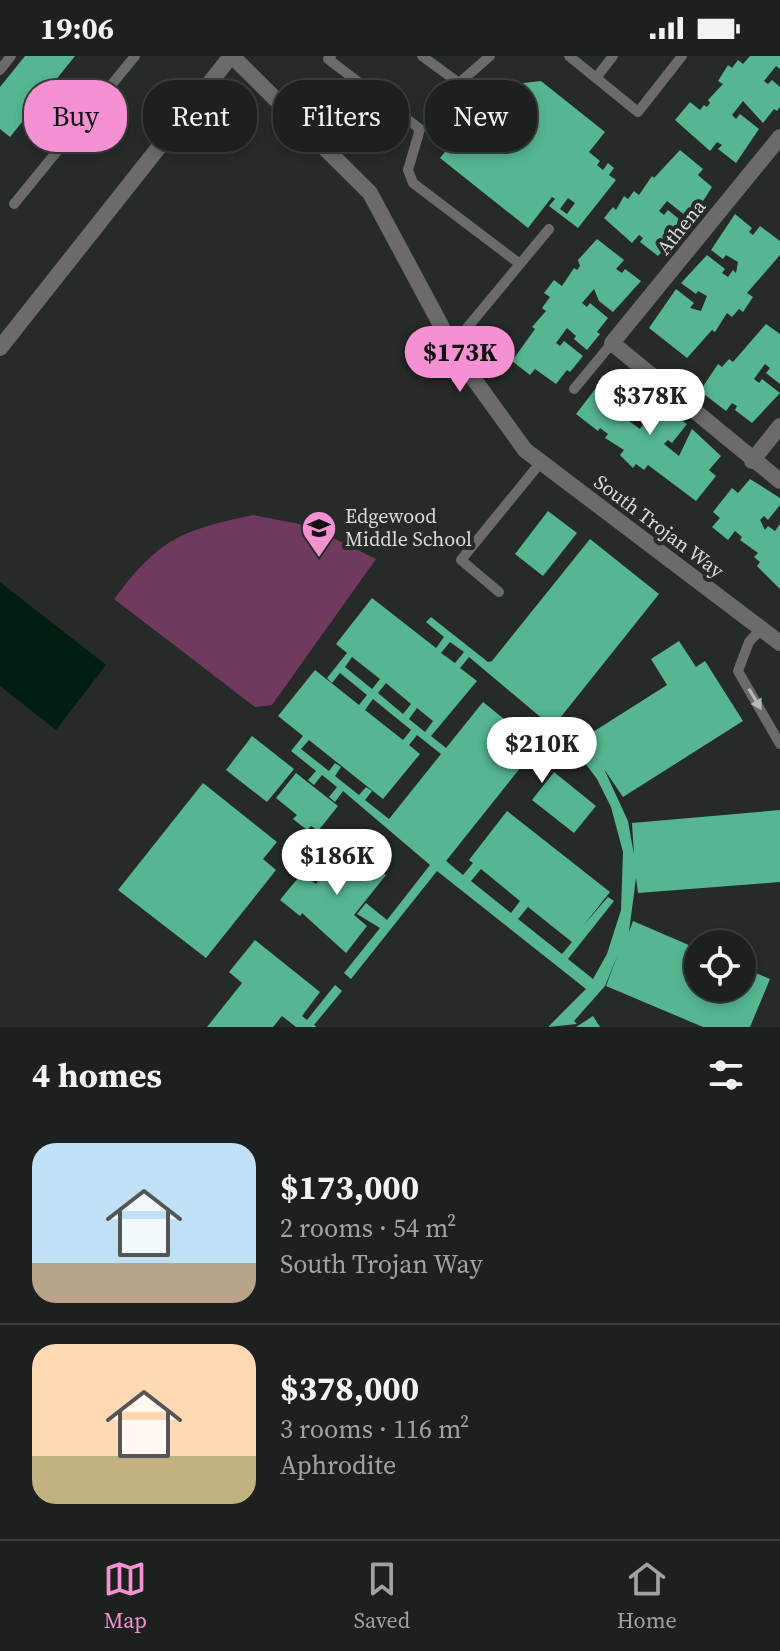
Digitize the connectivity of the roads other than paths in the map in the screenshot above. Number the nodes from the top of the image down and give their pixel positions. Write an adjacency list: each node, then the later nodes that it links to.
1 (11, 56): 10 (lane)
2 (135, 56): 13 (lane)
3 (231, 56): 17 (street, South Trojan Way); 18 (street)
4 (331, 56): 15 (lane)
5 (422, 56): 6 (lane)
6 (490, 56)
7 (569, 56): 11 (lane)
8 (613, 56): 11 (lane)
9 (682, 56): 11 (lane)
10 (0, 70)
11 (596, 78)
12 (779, 140): 16 (street, Athena)
13 (14, 204)
14 (549, 229): 15 (lane)
15 (520, 264): 17 (lane)
16 (612, 343): 19 (lane); 21 (street)
17 (452, 346): 22 (street, South Trojan Way)
18 (0, 348)
19 (574, 389)
20 (780, 426): 21 (street)
21 (752, 461): 23 (street)
22 (541, 462): 24 (lane); 25 (street, South Trojan Way)
23 (780, 481)
24 (499, 592)
25 (761, 629): 26 (street, South Trojan Way); 27 (lane, one-way to 27)
26 (780, 643)
27 (768, 720): 28 (lane); 29 (lane)
28 (780, 729)
29 (780, 744)

